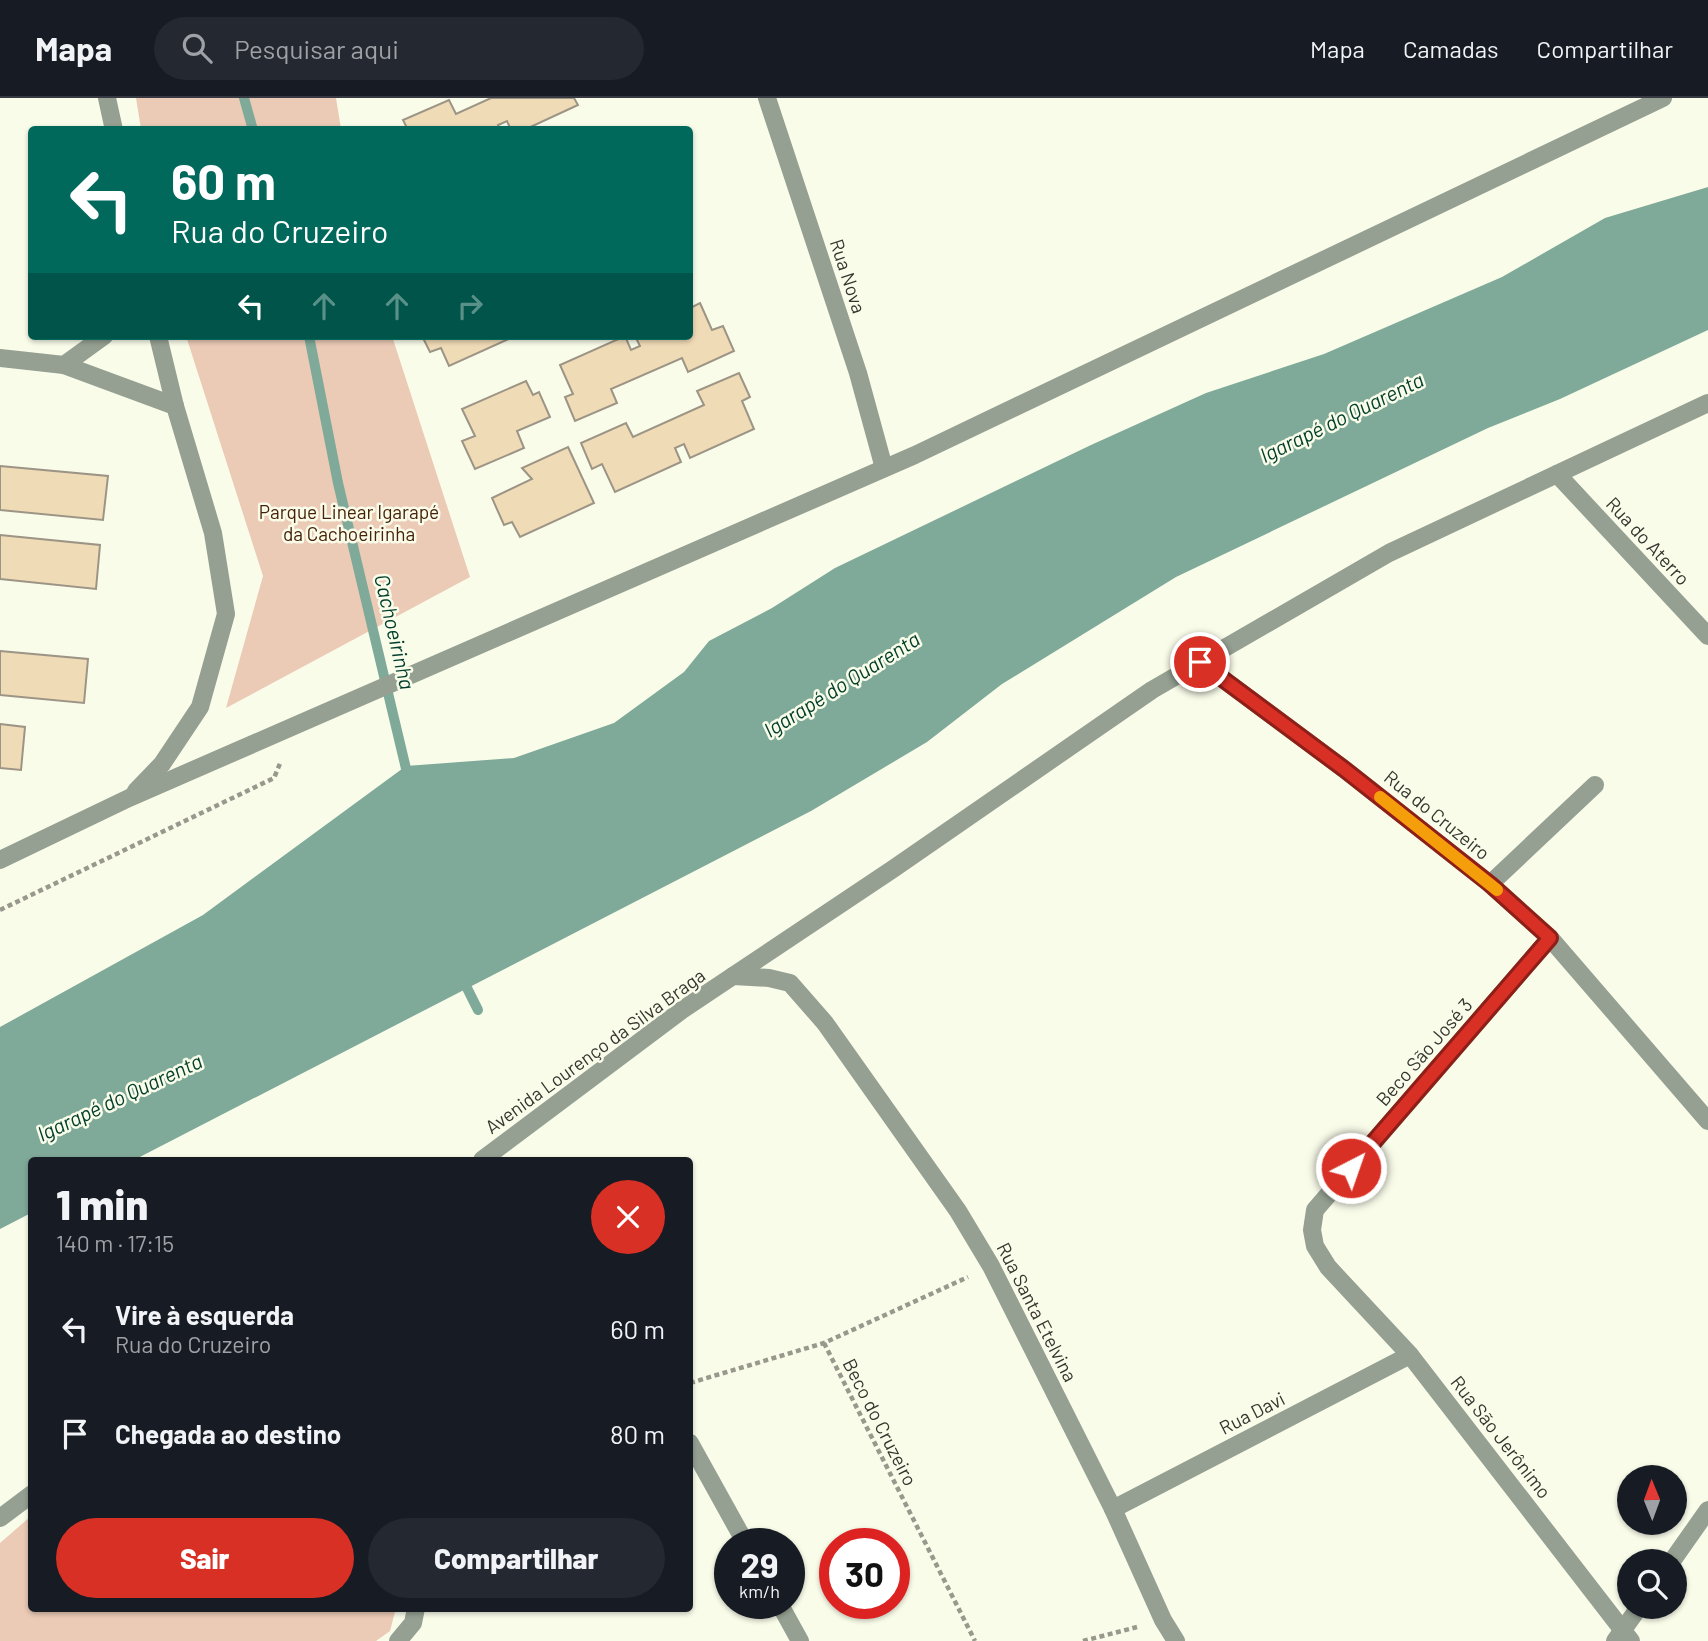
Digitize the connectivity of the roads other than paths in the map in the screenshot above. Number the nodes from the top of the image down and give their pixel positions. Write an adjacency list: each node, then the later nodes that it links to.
1 (107, 98): 4 (street)
2 (767, 98): 11 (street, Rua Nova)
3 (1663, 98): 11 (street)
4 (113, 126)
5 (98, 340): 8 (street)
6 (159, 340): 10 (street)
7 (0, 358): 8 (street)
8 (64, 365): 10 (street)
9 (1708, 403): 12 (street, Avenida Lourenço da Silva Braga)
10 (175, 406): 16 (street)
11 (884, 468): 16 (street)
12 (1557, 474): 13 (street, Rua do Aterro); 14 (street, Avenida Lourenço da Silva Braga)
13 (1708, 636)
14 (1200, 662): 18 (street, Rua do Cruzeiro); 20 (street, Avenida Lourenço da Silva Braga)
15 (1595, 785): 18 (street)
16 (129, 798): 17 (street)
17 (0, 860)
18 (1490, 884): 19 (street, Rua do Cruzeiro)
19 (1550, 938): 21 (street, Rua do Cruzeiro); 23 (street, Beco São José 3)
20 (733, 976): 22 (street, Avenida Lourenço da Silva Braga); 27 (street, Rua Santa Etelvina)
21 (1708, 1121)
22 (486, 1157)
23 (1328, 1267): 24 (street, Rua São Jerônimo)
24 (1410, 1355): 27 (street, Rua Davi); 35 (street, Rua São Jerônimo)
25 (693, 1447): 30 (street)
26 (28, 1497): 29 (street)
27 (1113, 1509): 38 (street, Rua Santa Etelvina)
28 (1708, 1510): 31 (street)
29 (0, 1518)
30 (737, 1528)
31 (1680, 1549)
32 (415, 1612): 36 (street)
33 (788, 1619): 37 (street)
34 (1633, 1619): 35 (street)
35 (1623, 1637)
36 (398, 1641)
37 (800, 1641)
38 (1176, 1641)

